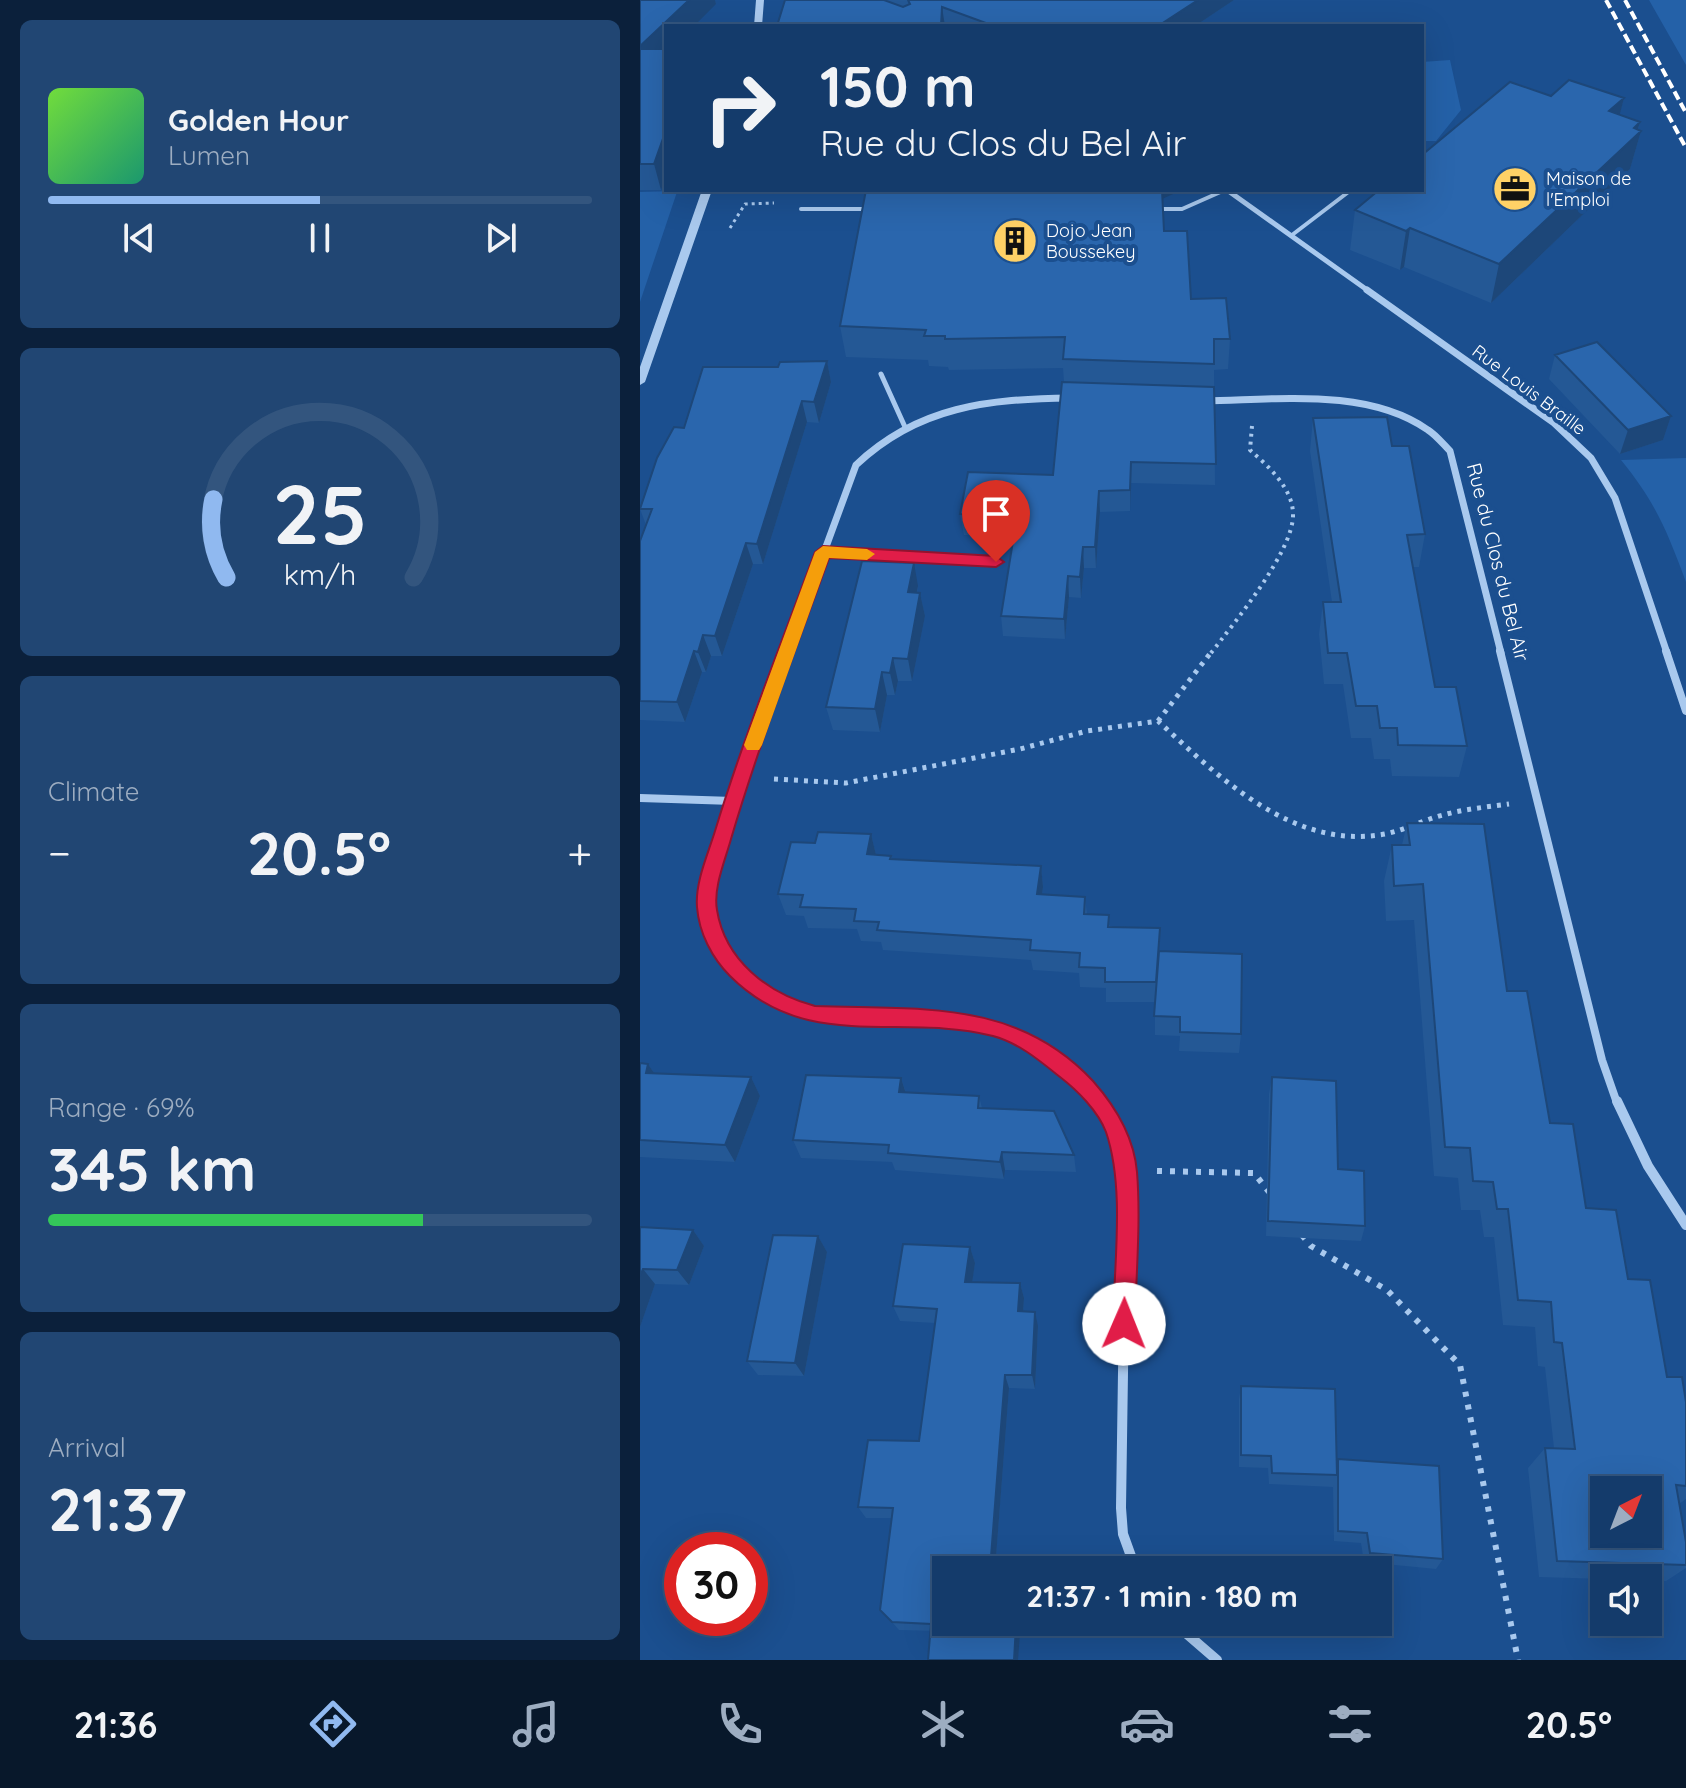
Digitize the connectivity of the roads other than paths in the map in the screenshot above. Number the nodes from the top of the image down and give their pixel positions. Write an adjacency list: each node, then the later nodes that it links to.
1 (760, 0): 2 (street)
2 (758, 24)
3 (706, 192): 12 (street)
4 (1221, 192): 9 (lane)
5 (1229, 192): 10 (street, Rue Louis Braille)
6 (1348, 192): 10 (lane)
7 (801, 209): 8 (lane)
8 (881, 209)
9 (1150, 209)
10 (1292, 235): 18 (street, Rue Louis Braille)
11 (881, 374): 15 (lane)
12 (640, 382)
13 (1084, 399): 15 (street)
14 (1193, 400): 21 (street, Rue du Clos du Bel Air)
15 (905, 427): 16 (street)
16 (823, 552): 17 (street); 20 (street)
17 (996, 562)
18 (1686, 711)
19 (640, 798): 20 (street)
20 (733, 801): 22 (street)
21 (1686, 1225)
22 (1131, 1556)
23 (1189, 1636): 24 (street)
24 (1217, 1660)

